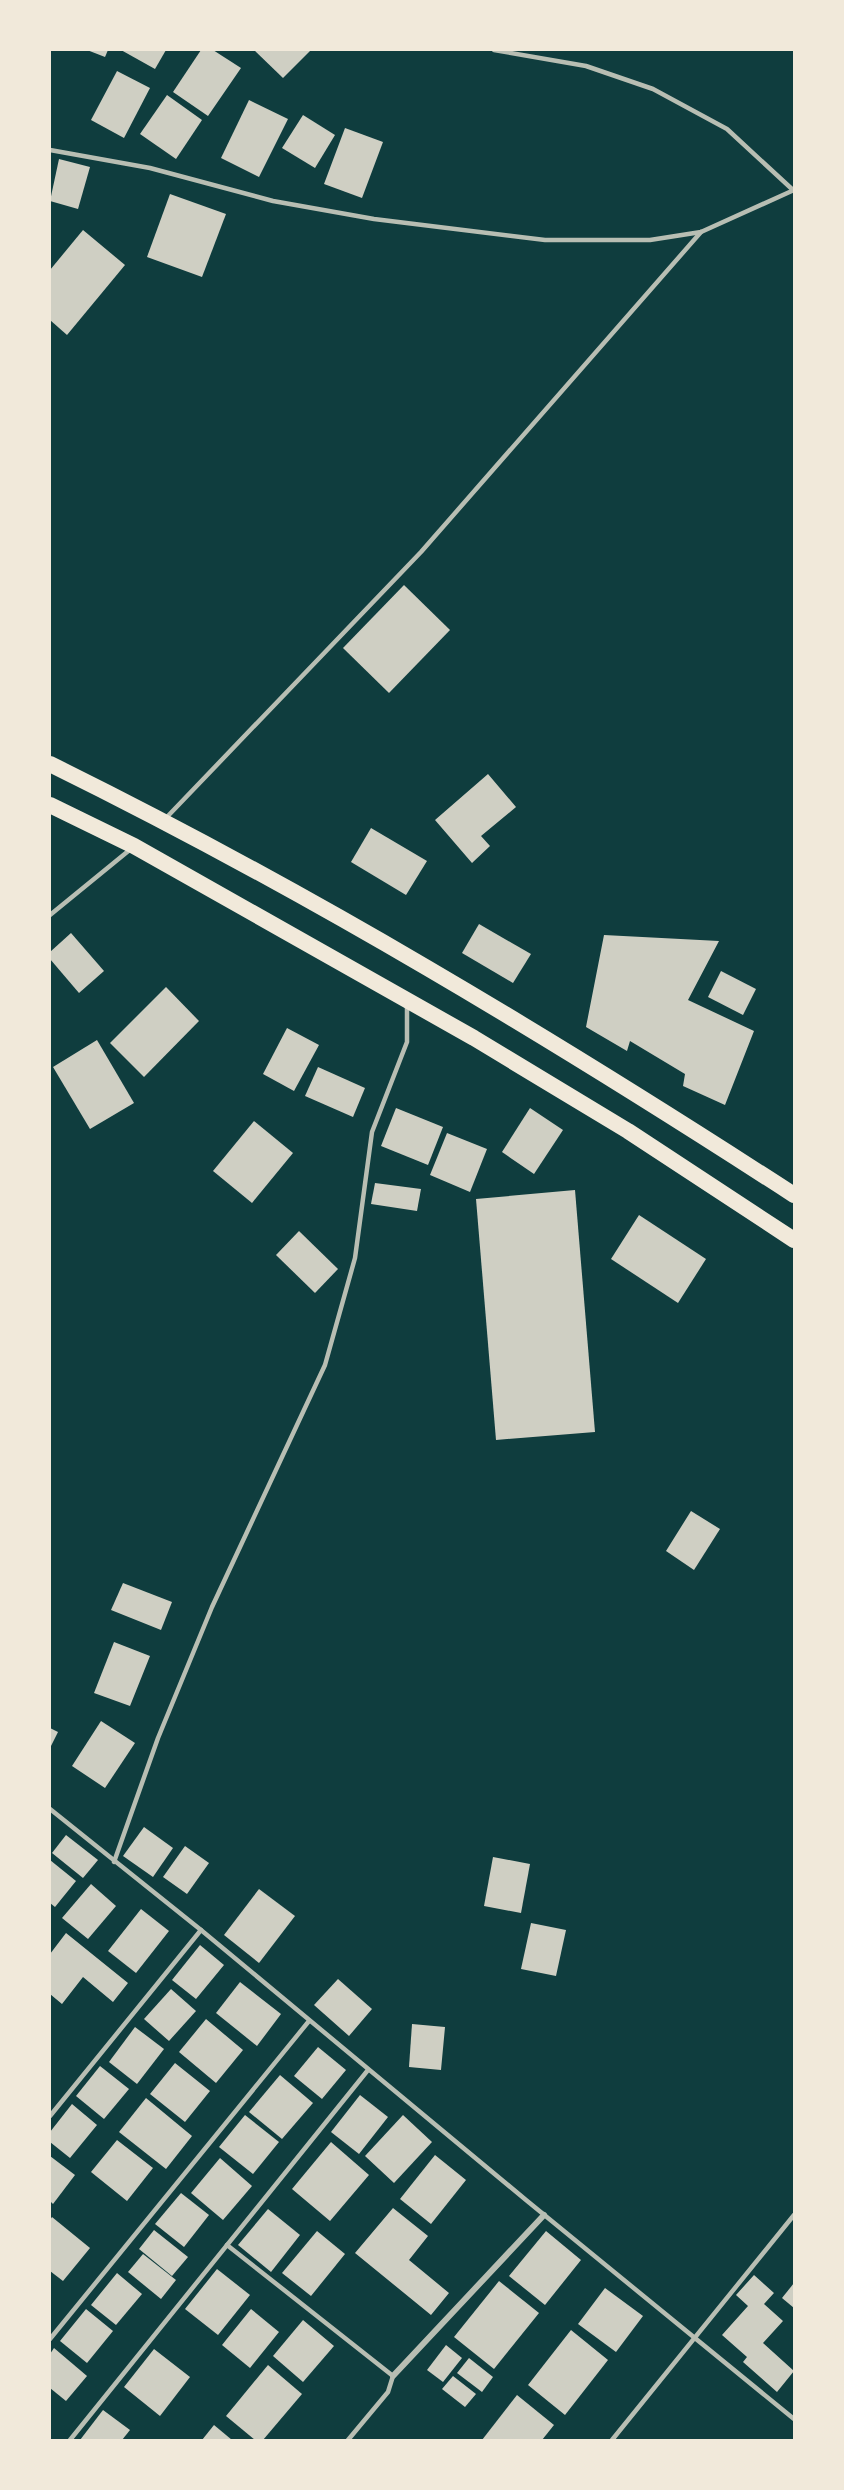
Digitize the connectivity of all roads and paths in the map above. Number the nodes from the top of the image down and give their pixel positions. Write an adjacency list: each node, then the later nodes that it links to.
1 (494, 50): 3 (lane)
2 (50, 150): 4 (lane)
3 (794, 190): 4 (lane)
4 (701, 232): 7 (lane)
5 (50, 764): 7 (highway)
6 (50, 805): 8 (highway)
7 (164, 820): 11 (highway)
8 (134, 846): 9 (lane); 10 (highway)
9 (50, 915)
10 (407, 1001): 12 (highway); 14 (lane)
11 (795, 1195)
12 (795, 1240)
13 (50, 1809): 14 (lane)
14 (114, 1862): 15 (lane)
15 (201, 1930): 16 (lane); 18 (lane)
16 (309, 2021): 17 (lane); 23 (lane)
17 (368, 2070): 19 (lane); 21 (lane)
18 (50, 2116)
19 (544, 2215): 22 (lane); 24 (street)
20 (795, 2215): 22 (lane)
21 (227, 2246): 24 (lane); 26 (lane)
22 (694, 2337): 25 (lane); 28 (lane)
23 (50, 2339)
24 (393, 2376): 27 (lane)
25 (795, 2419)
26 (70, 2440)
27 (348, 2440)
28 (612, 2440)

